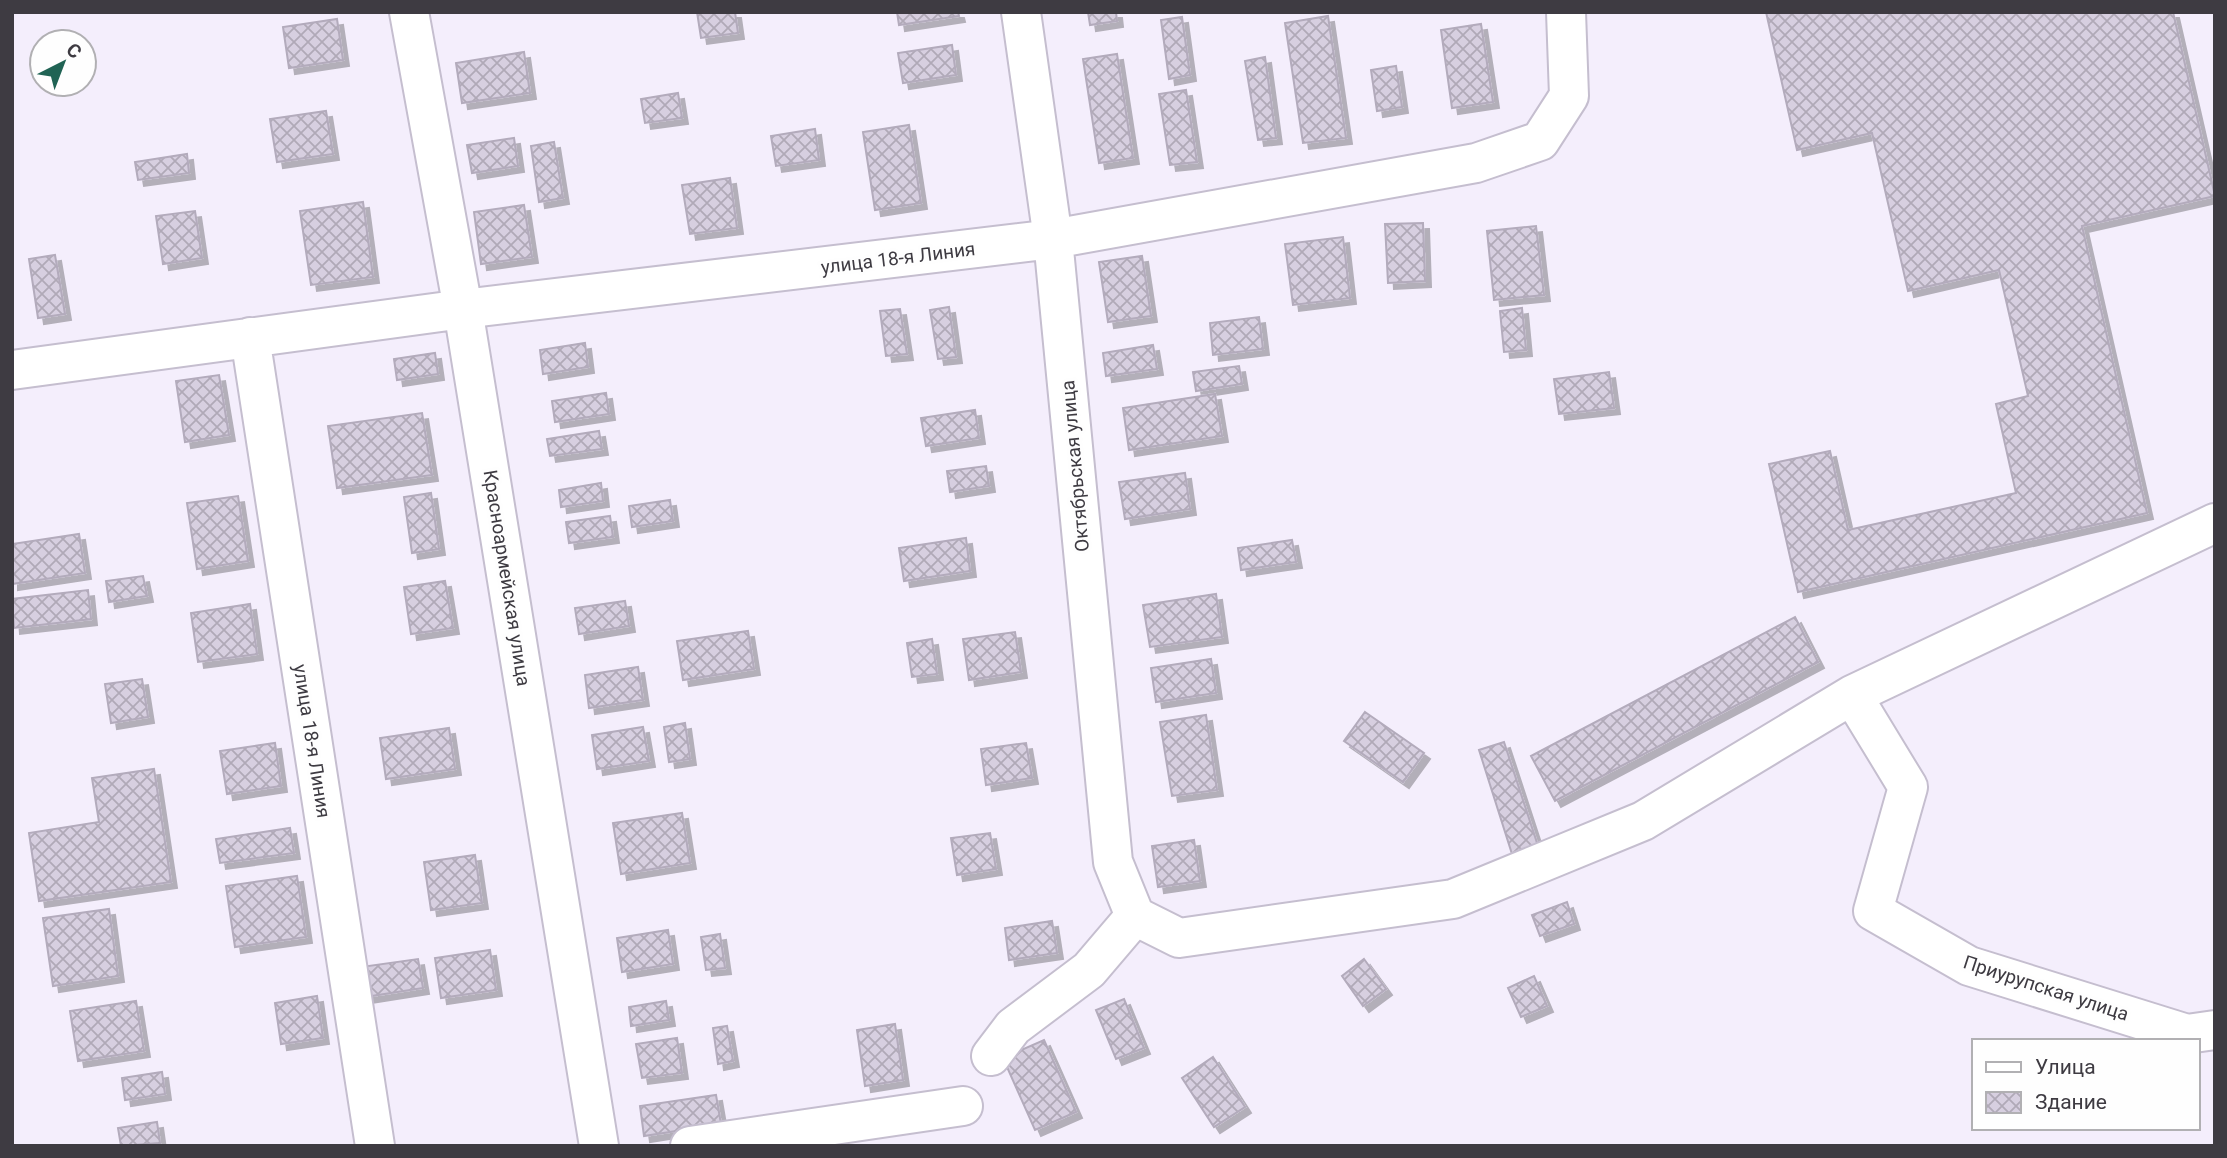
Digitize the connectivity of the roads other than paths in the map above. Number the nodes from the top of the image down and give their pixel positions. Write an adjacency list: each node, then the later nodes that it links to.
1 (408, 12): 5 (street, Красноармейская улица)
2 (1021, 12): 4 (street, Октябрьская улица)
3 (1566, 12): 4 (street, улица 18-я Линия)
4 (1053, 239): 5 (street, улица 18-я Линия); 10 (street, Октябрьская улица)
5 (463, 309): 6 (street, улица 18-я Линия); 15 (street, Красноармейская улица)
6 (250, 337): 7 (street, улица 18-я Линия); 14 (street, улица 18-я Линия)
7 (12, 370)
8 (2215, 523): 9 (street)
9 (1852, 695): 10 (street); 11 (street, Приурупская улица)
10 (1135, 916): 12 (street)
11 (2215, 1030)
12 (991, 1056)
13 (963, 1106): 16 (street)
14 (375, 1146)
15 (598, 1146)
16 (690, 1146)

